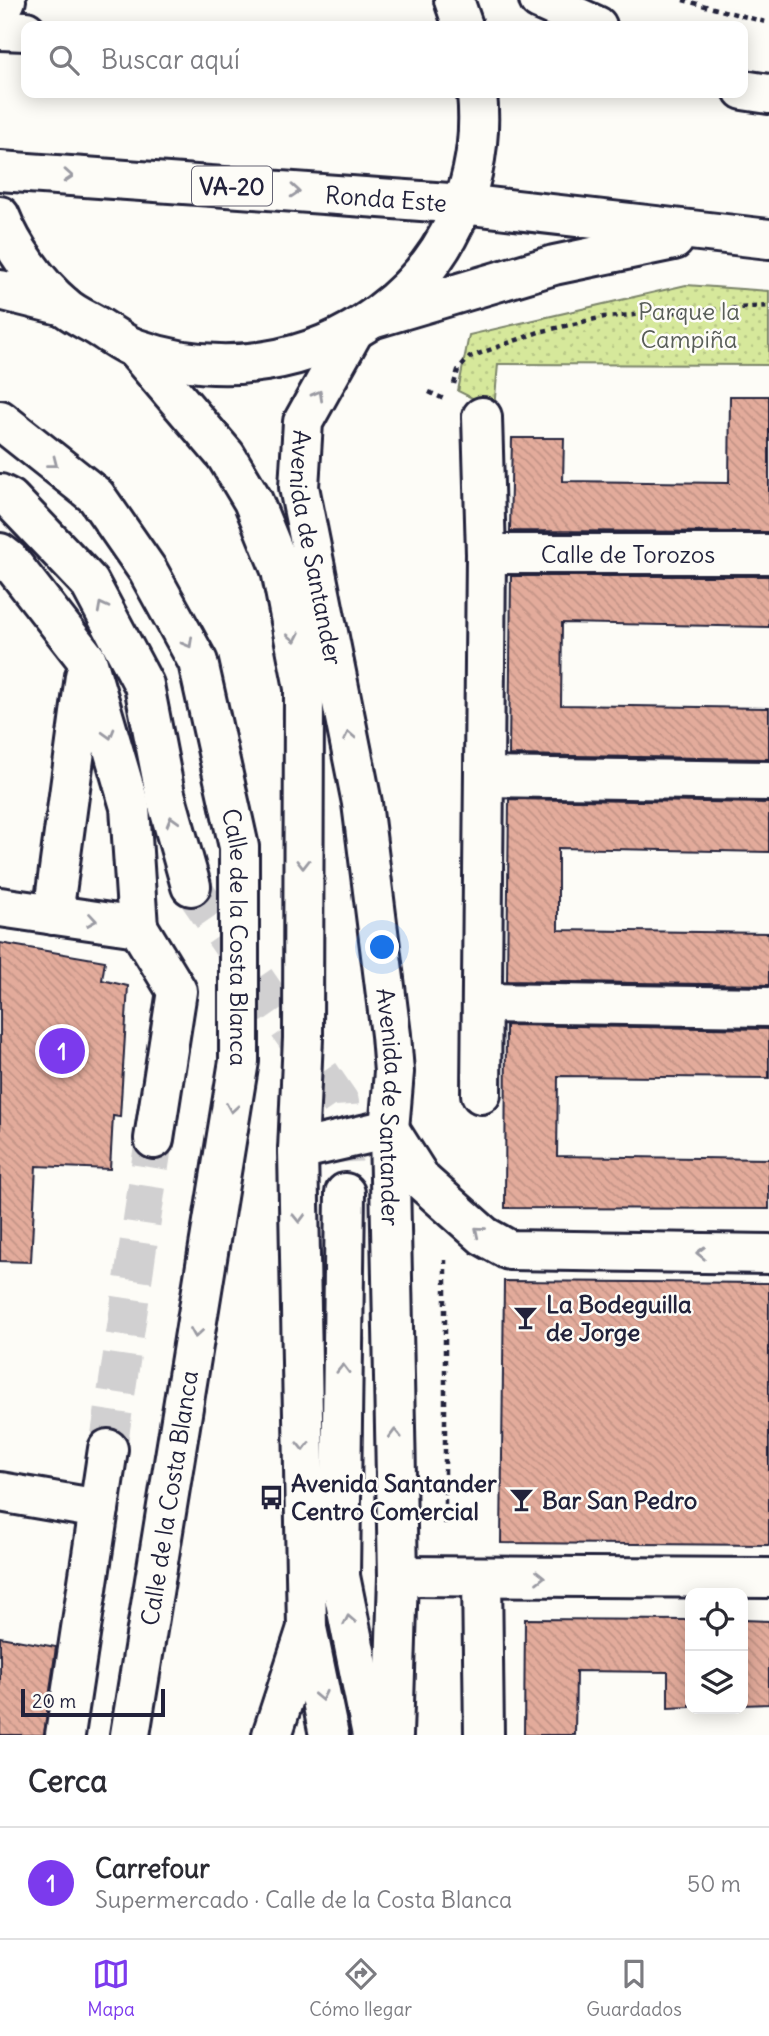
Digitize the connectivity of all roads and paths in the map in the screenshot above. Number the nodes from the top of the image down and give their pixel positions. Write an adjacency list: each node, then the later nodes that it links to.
1 (6, 0): 5 (main road)
2 (453, 0): 6 (main road)
3 (539, 0): 7 (main road)
4 (683, 0): 8 (path)
5 (0, 12)
6 (461, 21)
7 (586, 21)
8 (769, 23)
9 (0, 30): 10 (main road)
10 (21, 31)
11 (748, 91): 12 (main road)
12 (769, 94)
13 (477, 98): 15 (main road)
14 (0, 171): 15 (main road, Ronda Este / VA-20, one-way to 15)
15 (463, 204): 17 (main road, Ronda Este / VA-20); 22 (main road)
16 (0, 216): 20 (main road)
17 (705, 234): 18 (main road, Ronda Este / VA-20); 22 (main road)
18 (769, 239)
19 (0, 289): 20 (main road)
20 (64, 306): 23 (main road)
21 (769, 306): 24 (path)
22 (364, 326): 23 (main road); 40 (main road, Avenida de Santander, one-way to 22)
23 (134, 348): 42 (main road, Avenida de Santander, one-way to 42)
24 (466, 410): 28 (main road)
25 (0, 420): 55 (main road, Calle de la Costa Blanca, one-way to 55)
26 (0, 494): 33 (main road, one-way to 26)
27 (0, 553): 30 (main road)
28 (486, 554): 29 (main road, Calle de Torozos); 31 (main road)
29 (769, 554)
30 (87, 660): 35 (main road); 36 (main road, one-way to 36)
31 (485, 777): 32 (main road); 37 (main road)
32 (769, 781)
33 (191, 886)
34 (0, 907): 35 (main road)
35 (53, 915): 36 (main road, one-way to 36)
36 (138, 927): 41 (main road)
37 (484, 1003): 38 (main road); 39 (main road)
38 (769, 1007)
39 (481, 1094)
40 (389, 1129): 42 (main road); 45 (main road, one-way to 40); 50 (main road, Avenida de Santander, one-way to 40)
41 (154, 1139)
42 (298, 1150): 53 (main road, Avenida de Santander, one-way to 53)
43 (345, 1193): 58 (main road, one-way to 43)
44 (445, 1246): 49 (path)
45 (769, 1254)
46 (108, 1449): 48 (main road)
47 (0, 1492): 48 (main road)
48 (99, 1508): 54 (main road)
49 (445, 1531)
50 (398, 1576): 51 (main road); 59 (main road, Avenida de Santander)
51 (482, 1577): 52 (main road, one-way to 52); 60 (main road)
52 (769, 1578)
53 (307, 1628): 56 (main road, Avenida de Santander); 57 (main road, Avenida de Santander, one-way to 57)
54 (65, 1735)
55 (130, 1735)
56 (272, 1735)
57 (329, 1735)
58 (372, 1735)
59 (393, 1735)
60 (484, 1735)

